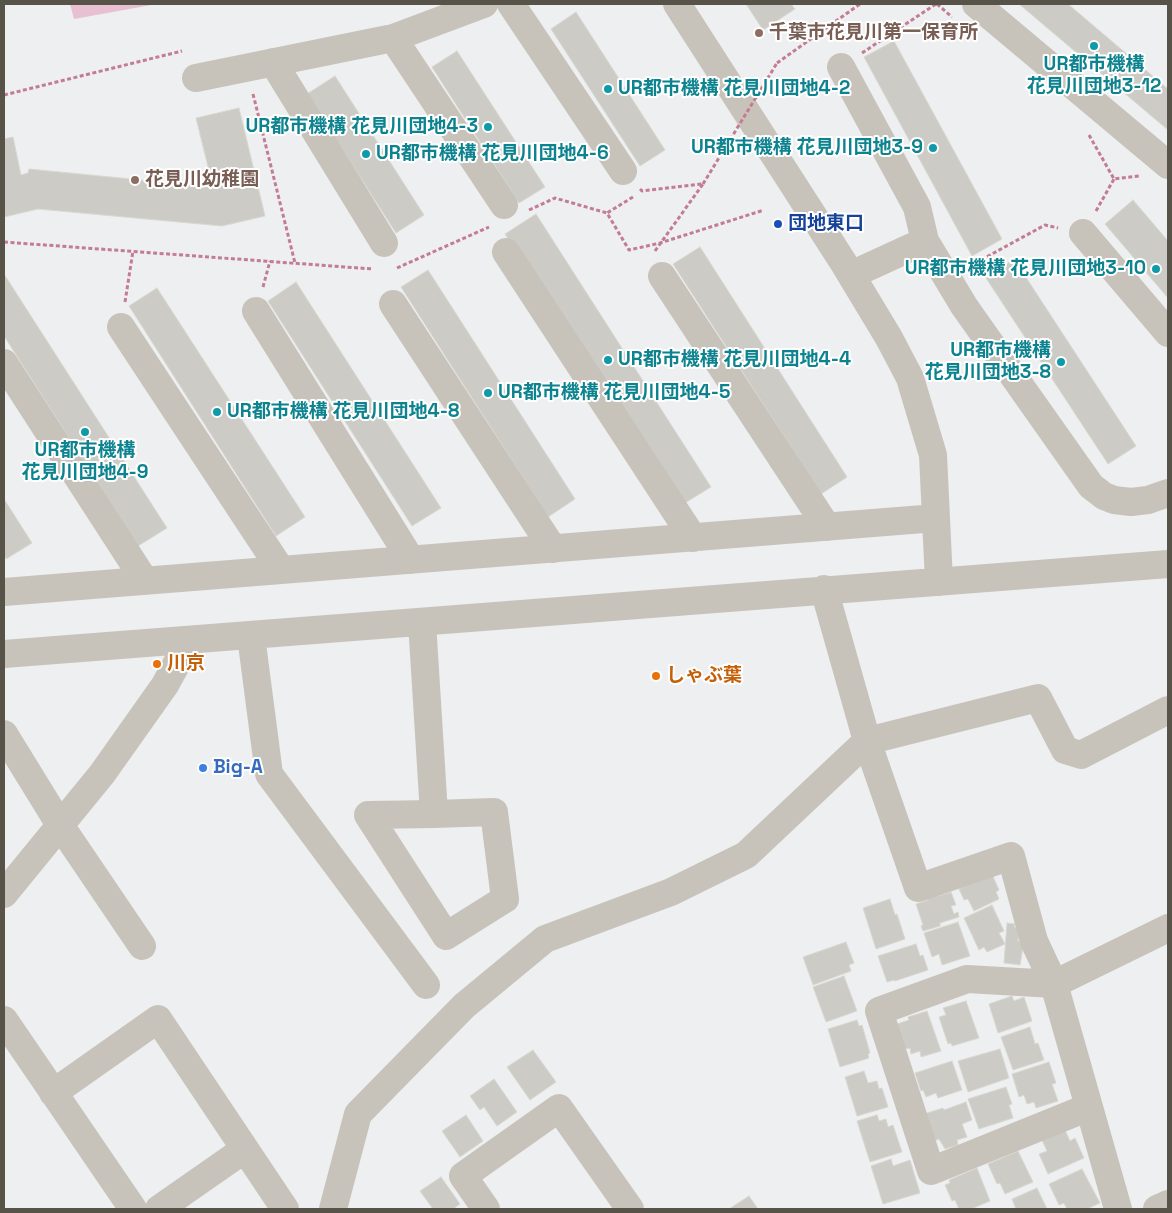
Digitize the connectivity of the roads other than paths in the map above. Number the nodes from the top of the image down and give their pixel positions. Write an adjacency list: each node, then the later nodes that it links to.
1 (484, 4): 5 (street)
2 (512, 4): 10 (street)
3 (677, 4): 16 (street)
4 (976, 4): 9 (street)
5 (393, 38): 6 (street); 11 (street)
6 (273, 62): 8 (street); 15 (street)
7 (840, 67): 13 (street)
8 (196, 78)
9 (1168, 165)
10 (624, 171)
11 (507, 214)
12 (1083, 233): 21 (street)
13 (925, 241): 16 (street); 23 (street)
14 (506, 252): 26 (street)
15 (383, 256)
16 (851, 275): 24 (street)
17 (662, 276): 25 (street)
18 (393, 304): 27 (street)
19 (256, 311): 28 (street)
20 (121, 327): 30 (street)
21 (1168, 333)
22 (4, 363): 31 (street)
23 (1168, 493)
24 (936, 518): 25 (street); 32 (street)
25 (827, 527): 26 (street)
26 (693, 538): 27 (street)
27 (553, 549): 28 (street)
28 (412, 560): 30 (street)
29 (1168, 564): 32 (street)
30 (281, 570): 31 (street)
31 (145, 581): 33 (street)
32 (939, 582): 34 (street)
33 (6, 588)
34 (824, 589): 35 (street); 41 (street)
35 (422, 622): 36 (street); 42 (street)
36 (251, 636): 37 (street); 48 (street)
37 (189, 641): 38 (street); 43 (street)
38 (4, 654)
39 (1168, 710): 41 (street)
40 (4, 734): 43 (street)
41 (867, 741): 47 (street); 57 (street)
42 (434, 814): 42 (street)
43 (60, 825): 44 (street); 46 (street)
44 (4, 894)
45 (1168, 928): 47 (street)
46 (142, 946)
47 (1054, 984): 51 (street); 51 (street)
48 (426, 986)
49 (4, 1020): 50 (street)
50 (53, 1093): 52 (street); 54 (street)
51 (1089, 1107): 60 (street)
52 (245, 1150): 55 (street); 56 (street)
53 (1168, 1204): 61 (street)
54 (132, 1209)
55 (159, 1209)
56 (284, 1209)
57 (333, 1209)
58 (486, 1209): 59 (street)
59 (630, 1209)
60 (1118, 1209)
61 (1157, 1209)

